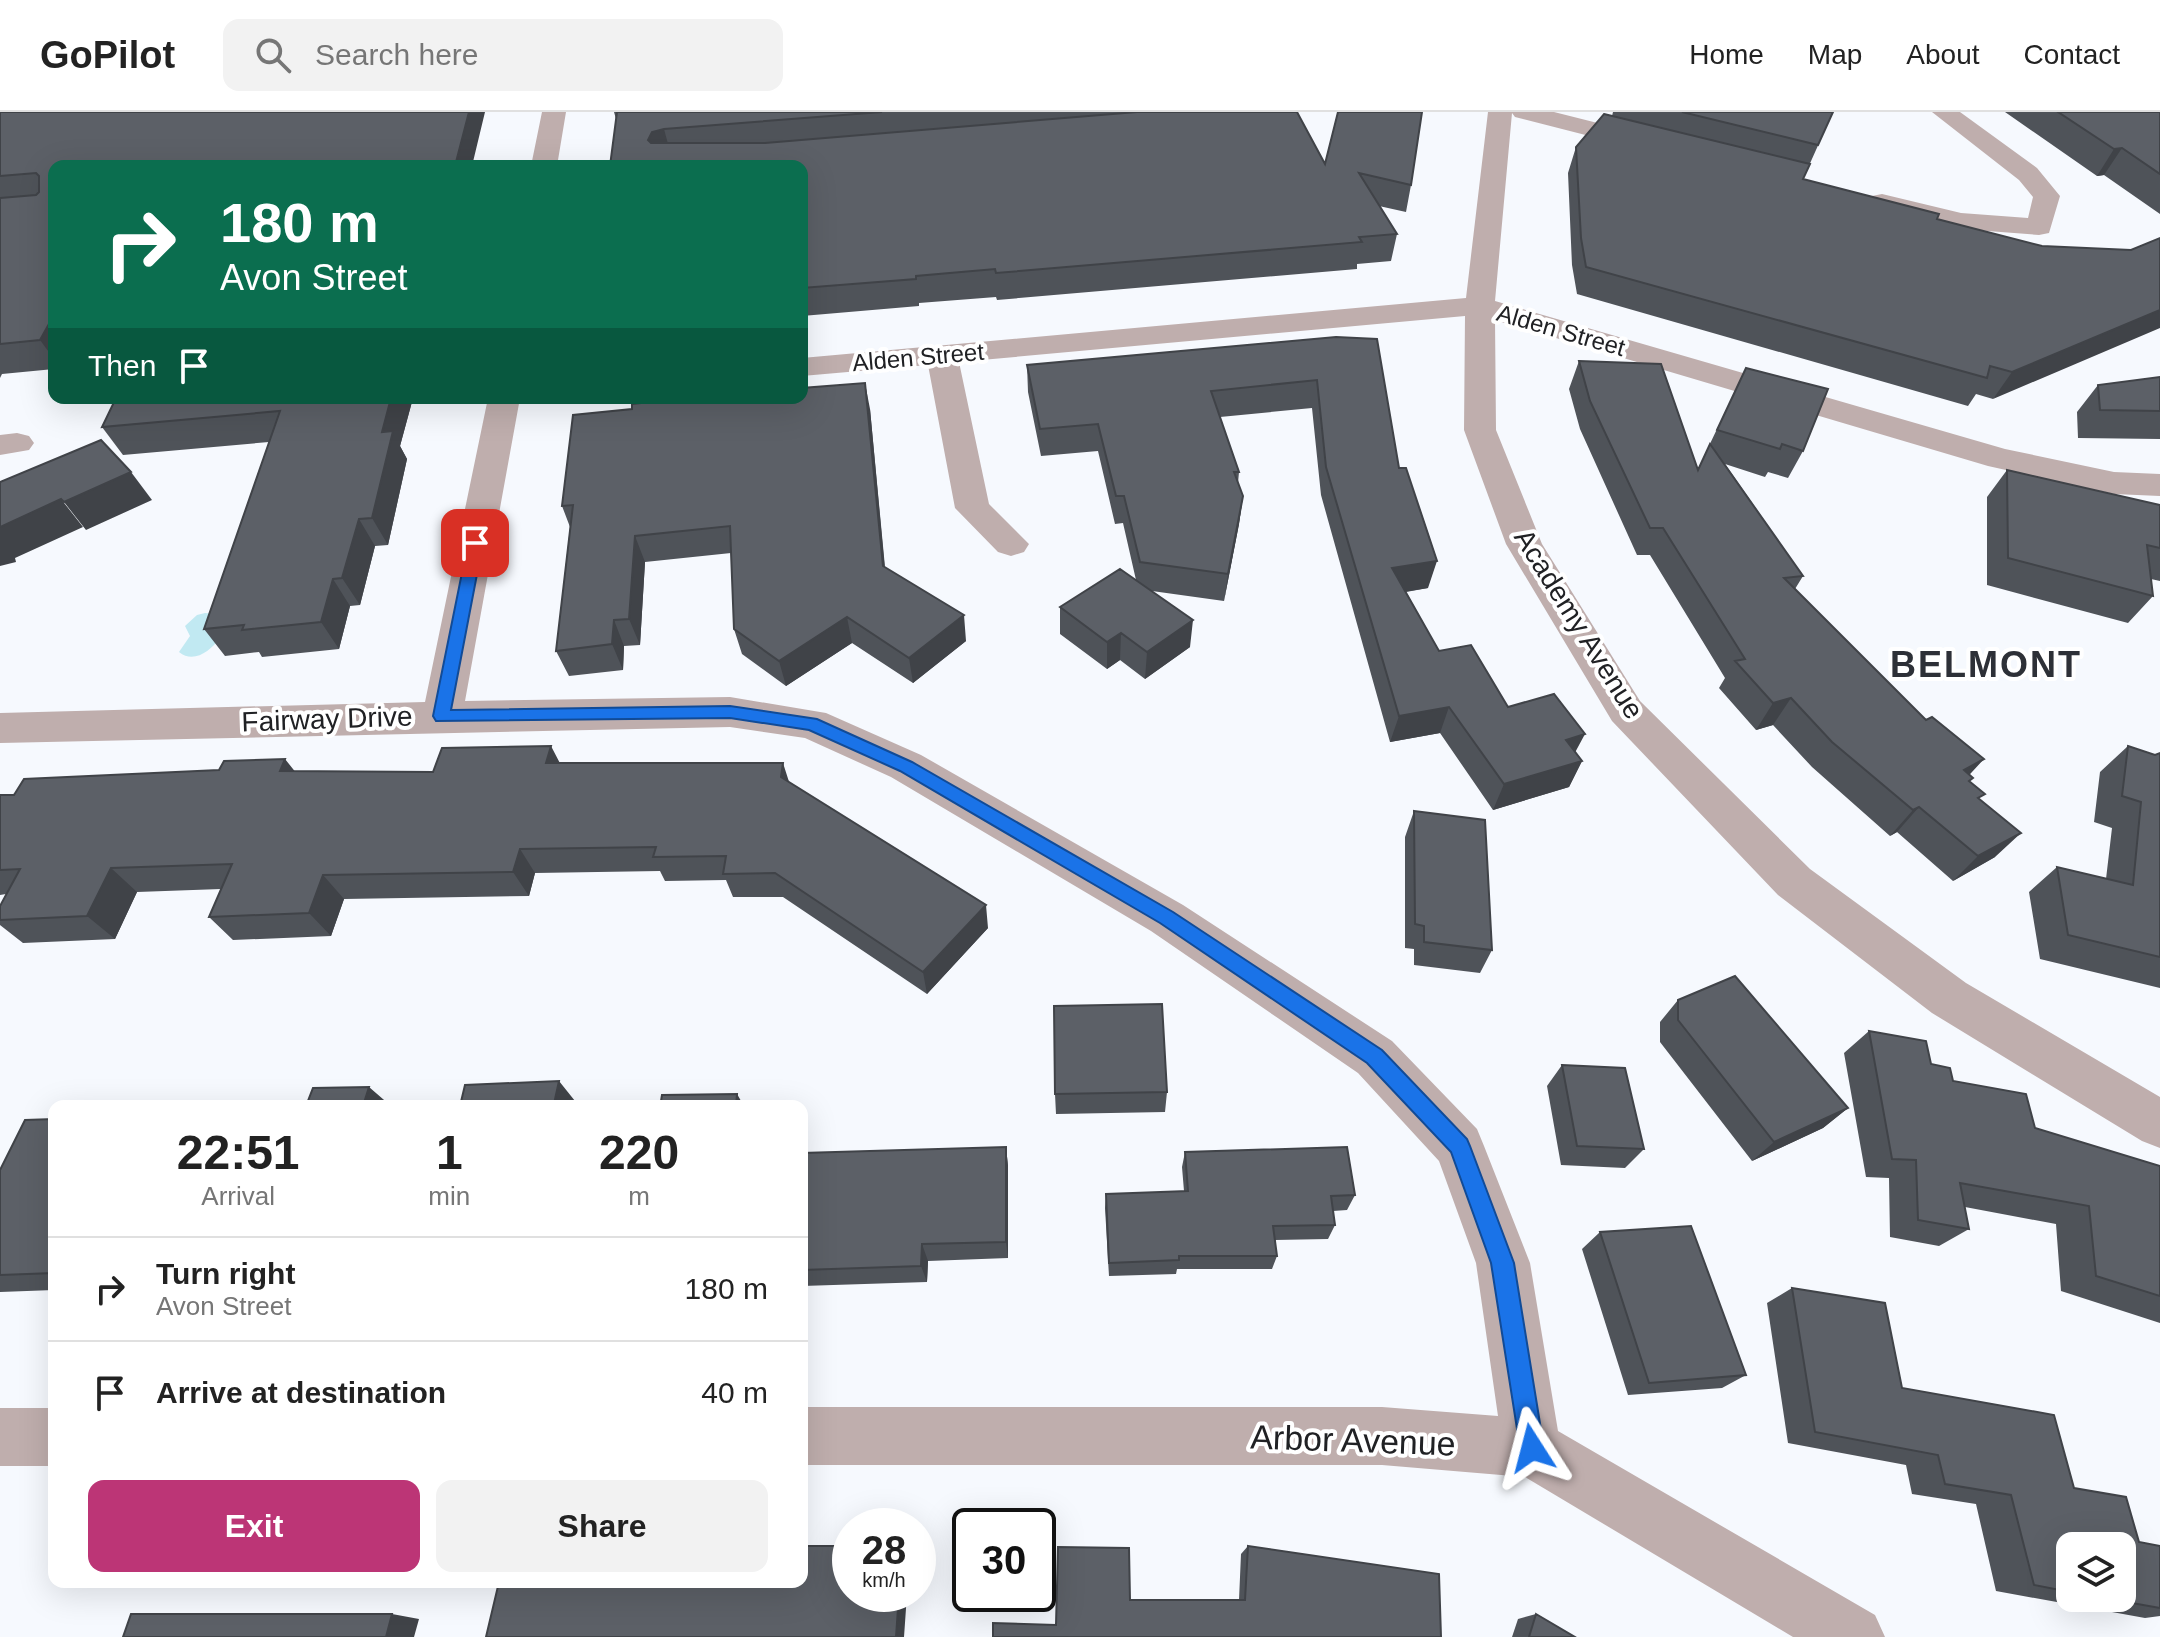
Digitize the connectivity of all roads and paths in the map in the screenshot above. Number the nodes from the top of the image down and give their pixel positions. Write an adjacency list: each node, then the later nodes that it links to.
1 (554, 112): 6 (street)
2 (1500, 112): 8 (street, Academy Avenue)
3 (1524, 112): 5 (street)
4 (1944, 112): 7 (street)
5 (1675, 150)
6 (545, 160)
7 (1855, 195)
8 (1480, 306): 9 (street, Alden Street); 12 (street, Alden Street); 16 (street, Academy Avenue)
9 (942, 356): 10 (street, Alden Street); 13 (street)
10 (808, 367)
11 (503, 404): 14 (street)
12 (2160, 485)
13 (1011, 544)
14 (442, 716): 15 (street, Fairway Drive); 22 (street, Fairway Drive)
15 (0, 728)
16 (2079, 1073): 17 (street, Academy Avenue); 18 (street, Academy Avenue)
17 (2160, 1093)
18 (2160, 1124)
19 (808, 1436): 22 (street, Arbor Avenue)
20 (0, 1437): 21 (street)
21 (48, 1437)
22 (1532, 1448): 23 (street, Arbor Avenue)
23 (1853, 1637)

